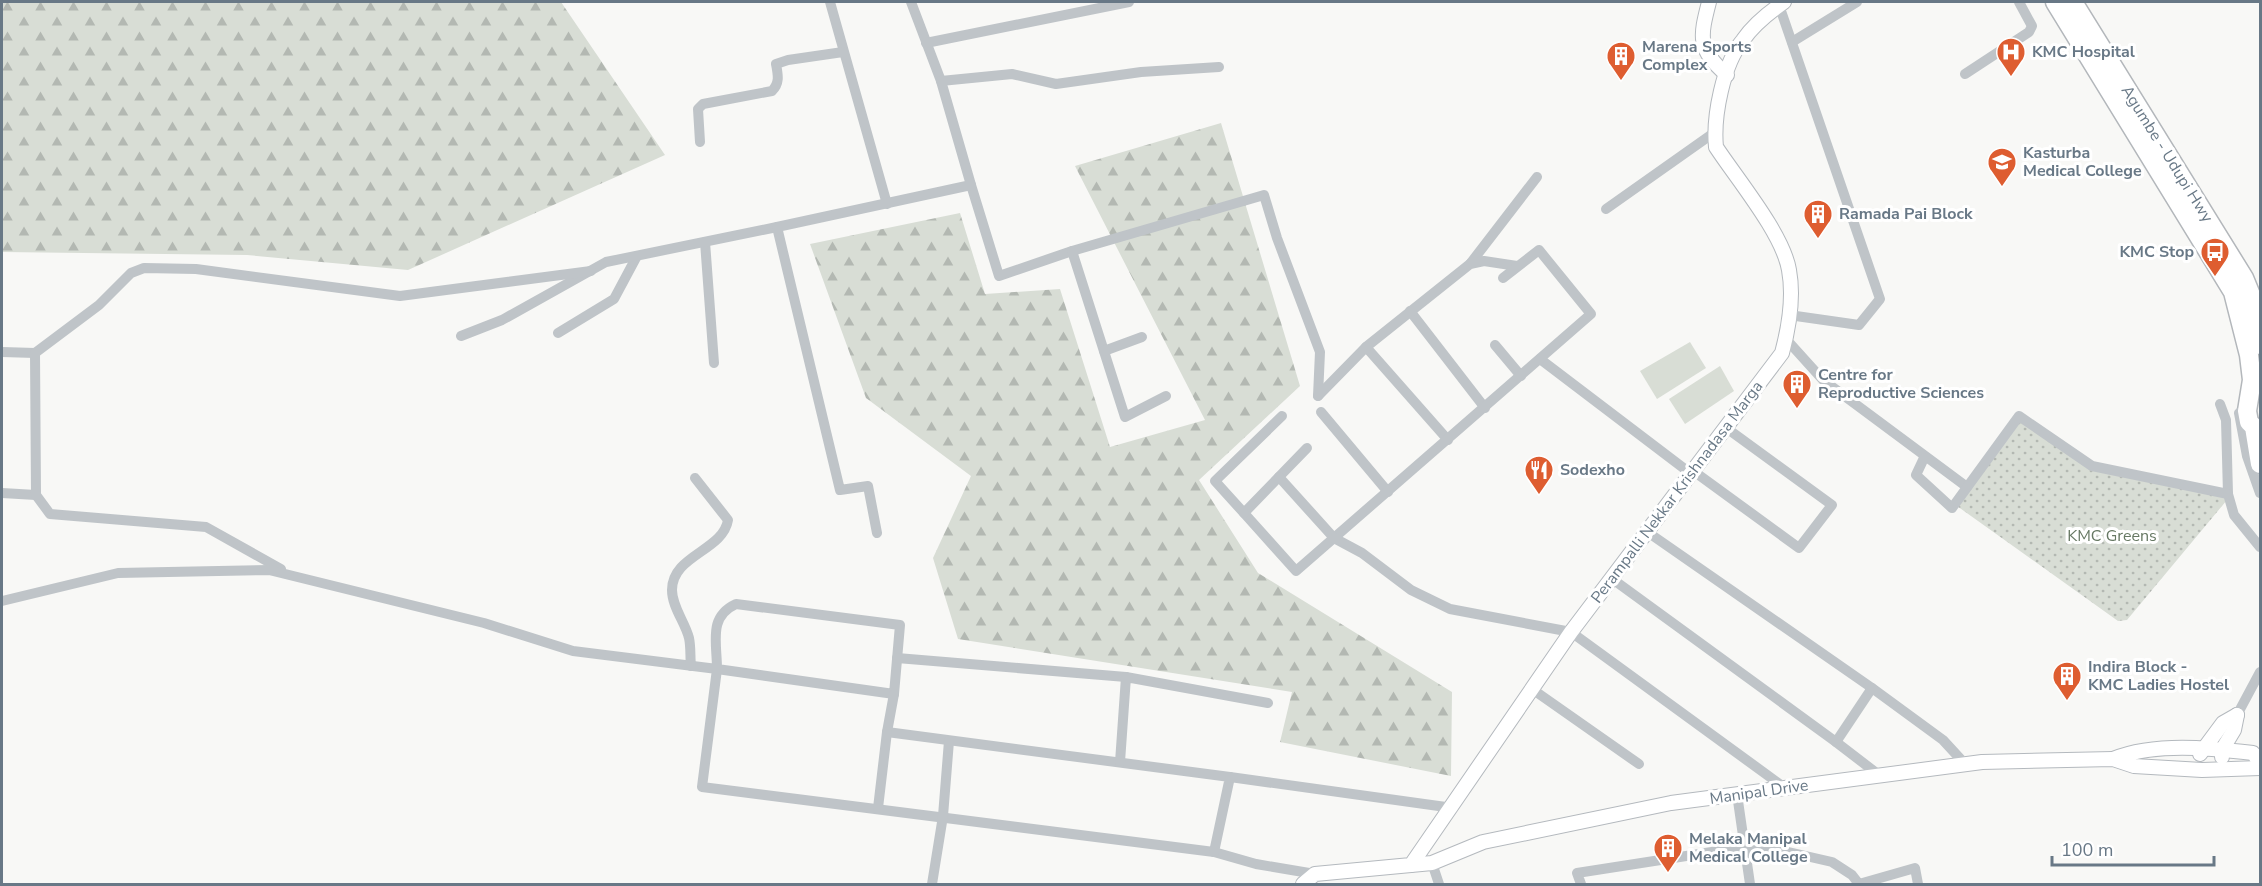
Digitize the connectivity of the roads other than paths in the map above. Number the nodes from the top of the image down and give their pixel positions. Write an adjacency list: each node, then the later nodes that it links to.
1 (830, 2): 12 (street)
2 (911, 2): 11 (street)
3 (1130, 2): 11 (street)
4 (1709, 2): 15 (street)
5 (1857, 2): 10 (street)
6 (2019, 2): 14 (street)
7 (2055, 2): 50 (highway, Agumbe - Udupi Hwy)
8 (2073, 2): 31 (highway, Agumbe - Udupi Hwy)
9 (1781, 3): 10 (street); 15 (street, Perampalli Nekkar Krishnadasa Marga)
10 (1792, 42): 33 (street)
11 (926, 43): 16 (street)
12 (843, 52): 18 (street); 21 (street)
13 (1219, 67): 16 (street)
14 (1965, 74)
15 (1727, 75): 17 (street, Perampalli Nekkar Krishnadasa Marga)
16 (941, 81): 20 (street)
17 (1715, 132): 22 (street); 33 (street, Perampalli Nekkar Krishnadasa Marga)
18 (700, 142)
19 (1537, 177): 27 (street)
20 (971, 185): 21 (street); 25 (street)
21 (887, 204): 23 (street)
22 (1606, 209)
23 (777, 227): 24 (street); 68 (street)
24 (705, 242): 26 (street); 45 (street)
25 (1072, 251): 40 (street); 41 (street)
26 (638, 256): 29 (street); 34 (street)
27 (1470, 264): 28 (street); 32 (street)
28 (1517, 266): 30 (street); 44 (street)
29 (591, 271): 35 (street); 43 (street)
30 (1503, 278)
31 (2257, 299): 39 (highway, Agumbe - Udupi Hwy)
32 (1410, 311): 40 (street); 48 (street)
33 (1789, 315): 37 (street, Perampalli Nekkar Krishnadasa Marga)
34 (558, 333)
35 (461, 336)
36 (1142, 338): 41 (street)
37 (1786, 339): 52 (street, Perampalli Nekkar Krishnadasa Marga); 55 (street)
38 (1495, 345): 46 (street)
39 (2260, 345)
40 (1366, 347): 53 (street)
41 (1104, 351): 47 (street)
42 (2, 352): 43 (street)
43 (35, 353): 65 (street)
44 (1540, 359): 46 (street); 57 (street)
45 (714, 363)
46 (1521, 376): 48 (street)
47 (1166, 396)
48 (1485, 408): 53 (street)
49 (1321, 412): 61 (street)
50 (2252, 412): 56 (highway, Agumbe - Udupi Hwy); 63 (street); 64 (street)
51 (1282, 416): 66 (street)
52 (1725, 427): 57 (street, Perampalli Nekkar Krishnadasa Marga); 57 (street)
53 (1448, 440): 61 (street)
54 (1307, 448): 58 (street)
55 (1924, 458): 60 (street); 60 (street)
56 (2260, 464)
57 (1691, 471): 67 (street, Perampalli Nekkar Krishnadasa Marga)
58 (1279, 477): 66 (street); 69 (street)
59 (695, 478): 76 (street)
60 (1967, 487): 64 (street)
61 (1388, 492): 69 (street)
62 (2, 493): 65 (street)
63 (2260, 493)
64 (2228, 494): 70 (street)
65 (36, 495): 71 (street)
66 (1244, 513): 69 (street)
67 (1646, 531): 72 (street, Perampalli Nekkar Krishnadasa Marga); 80 (street)
68 (877, 533)
69 (1334, 538): 74 (street)
70 (2260, 547)
71 (292, 575): 73 (street); 76 (street)
72 (1611, 578): 74 (street, Perampalli Nekkar Krishnadasa Marga); 87 (street)
73 (2, 601)
74 (1571, 632): 81 (street, Perampalli Nekkar Krishnadasa Marga); 99 (street)
75 (897, 658): 77 (street); 79 (street); 82 (street)
76 (691, 666): 77 (street)
77 (717, 669): 82 (street); 101 (street)
78 (2260, 672): 84 (street)
79 (1126, 677): 83 (street); 91 (street)
80 (1872, 688): 87 (street); 94 (street)
81 (1533, 689): 93 (street); 102 (street, Perampalli Nekkar Krishnadasa Marga)
82 (894, 694): 85 (street)
83 (1268, 703)
84 (2237, 715): 88 (street); 89 (street)
85 (887, 732): 86 (street); 101 (street)
86 (949, 741): 91 (street); 103 (street)
87 (1836, 742): 97 (street)
88 (2203, 750): 89 (street); 90 (street); 96 (street)
89 (2222, 750): 92 (street); 96 (street)
90 (2113, 759): 94 (street, Manipal Drive); 96 (street)
91 (1120, 762): 98 (street)
92 (2260, 762)
93 (1639, 764)
94 (1965, 764): 97 (street, Manipal Drive)
95 (2260, 768): 96 (street)
96 (2208, 770)
97 (1879, 776): 99 (street, Manipal Drive)
98 (1230, 777): 102 (street); 105 (street)
99 (1785, 788): 100 (street, Manipal Drive)
100 (1737, 795): 104 (street); 106 (street, Manipal Drive)
101 (878, 808): 103 (street)
102 (1452, 808): 107 (street, Perampalli Nekkar Krishnadasa Marga)
103 (943, 816): 105 (street); 109 (street)
104 (1744, 847): 112 (street); 113 (street); 114 (street)
105 (1214, 852): 108 (street)
106 (1432, 863): 107 (street, Manipal Drive); 111 (street)
107 (1411, 865): 108 (street)
108 (1315, 874): 110 (street)
109 (932, 885)
110 (1303, 885)
111 (1439, 885)
112 (1581, 885)
113 (1750, 885)
114 (1918, 885)

